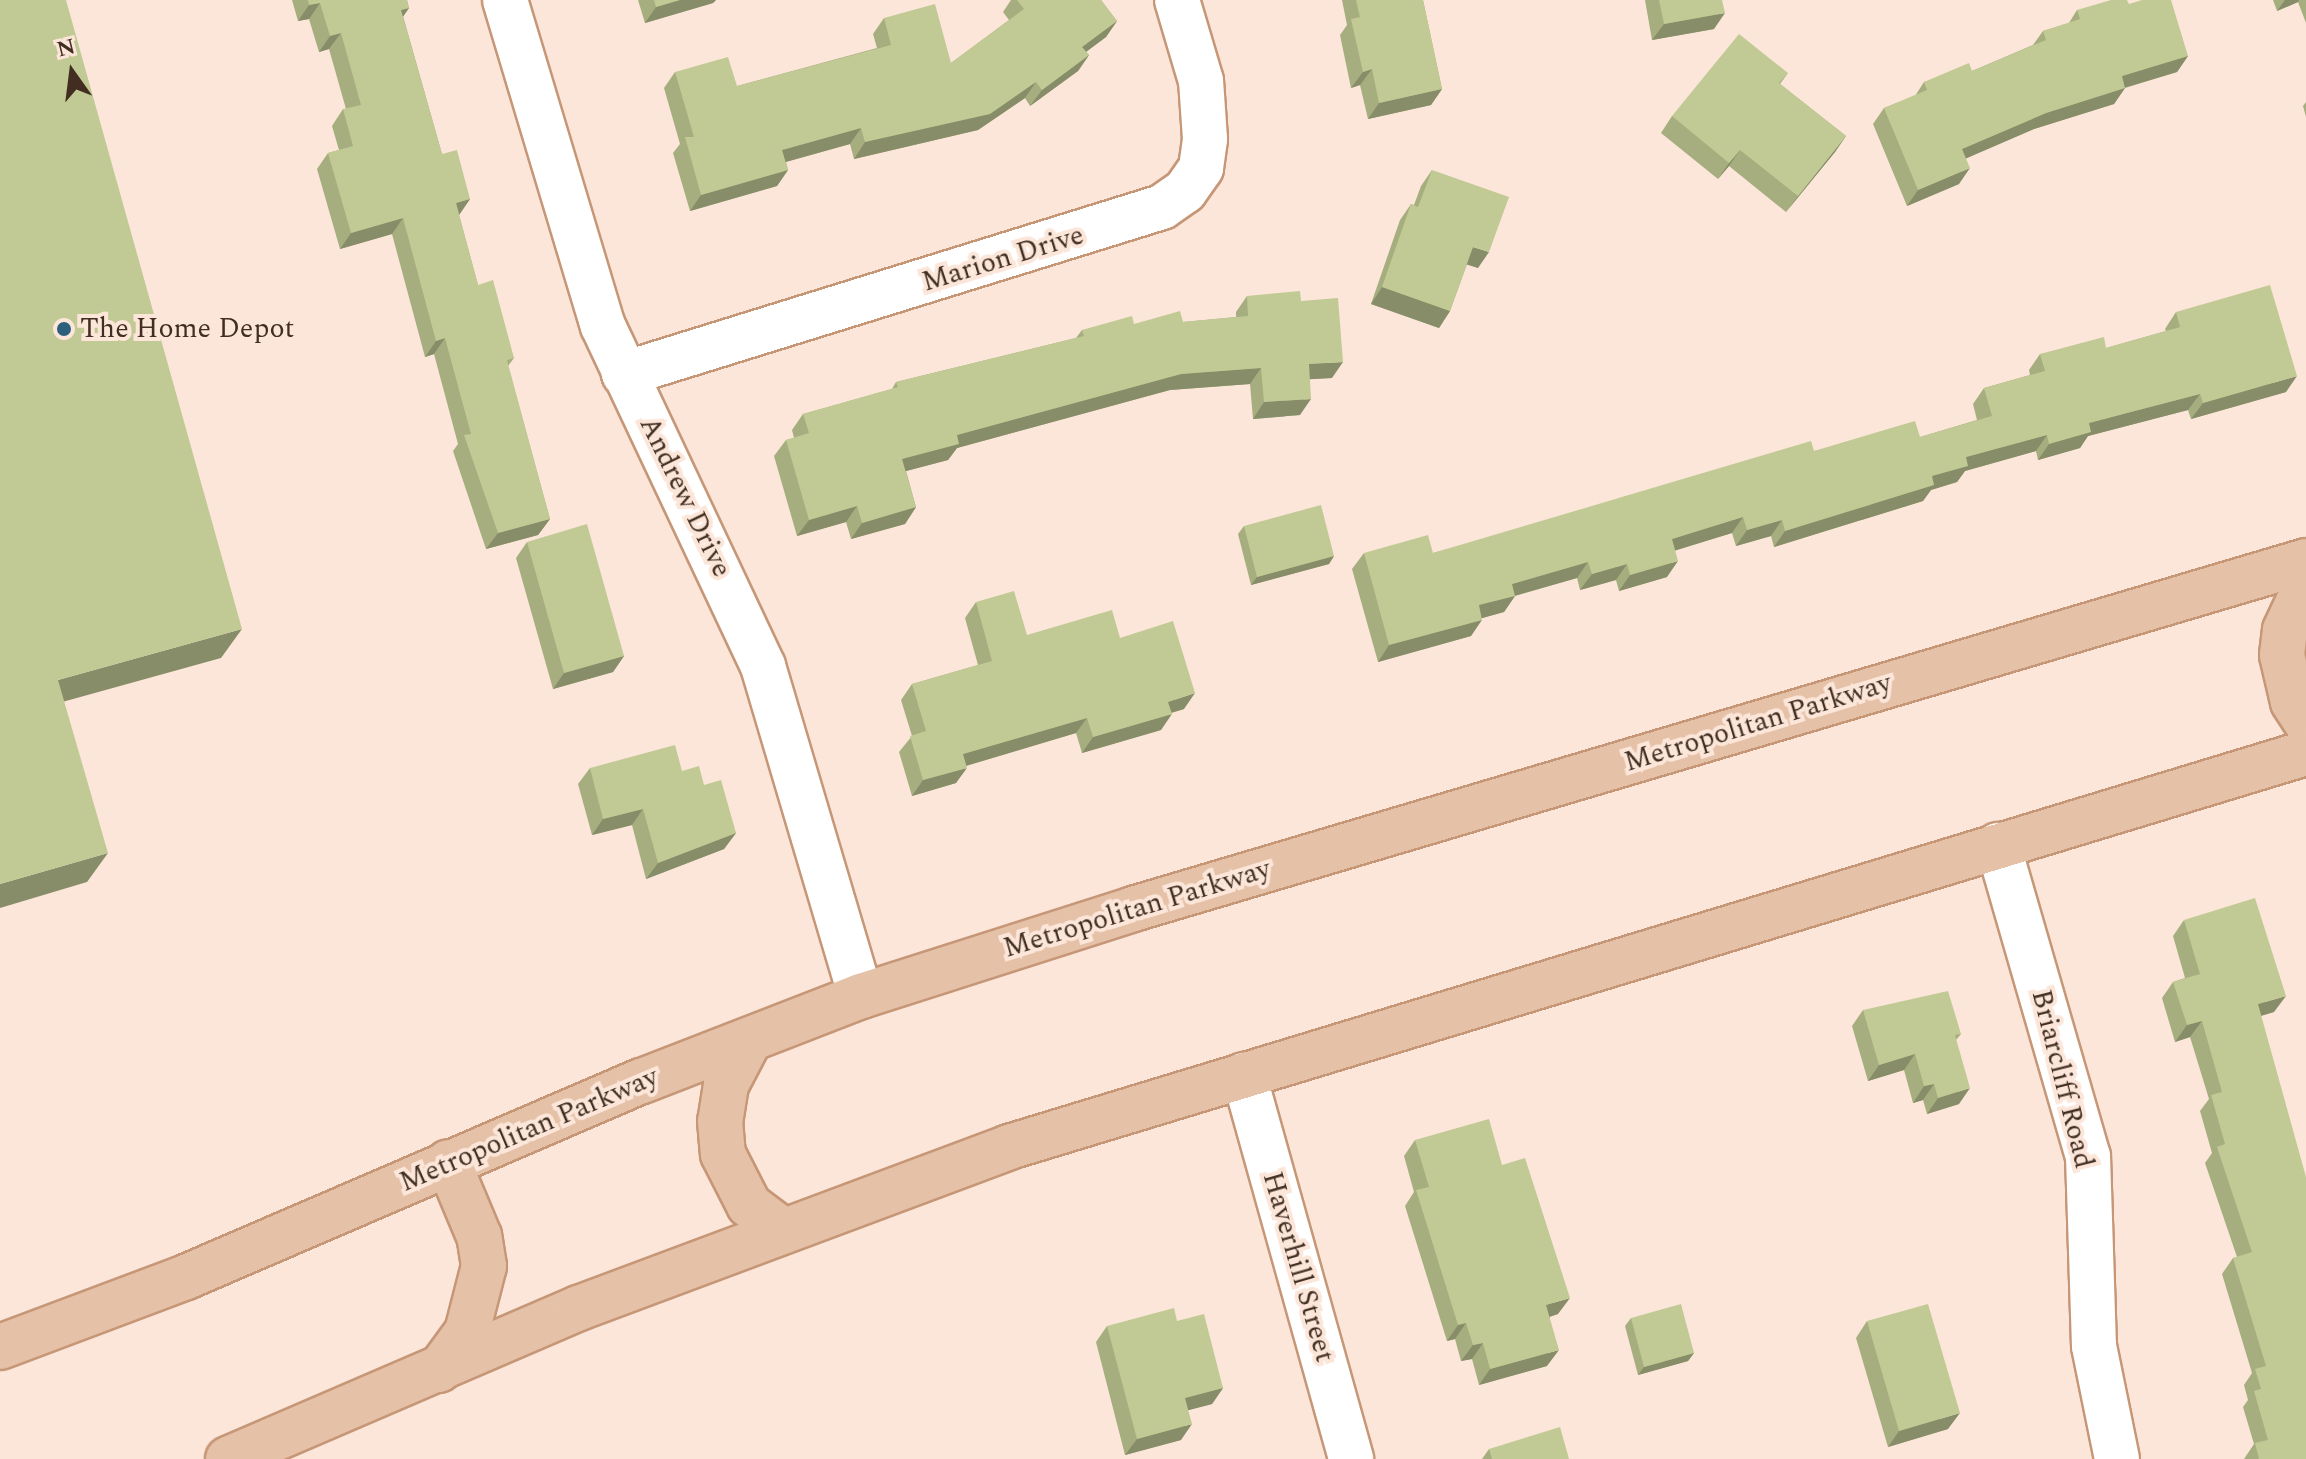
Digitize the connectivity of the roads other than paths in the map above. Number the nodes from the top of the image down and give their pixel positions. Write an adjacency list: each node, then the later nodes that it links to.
1 (505, 0): 3 (street, Andrew Drive)
2 (1177, 0): 3 (street, Marion Drive)
3 (624, 374): 9 (street, Andrew Drive)
4 (2306, 561): 9 (main road, Metropolitan Parkway)
5 (2306, 585): 6 (main road)
6 (2306, 722)
7 (2306, 753): 8 (main road)
8 (1998, 845): 11 (main road); 18 (street, Briarcliff Road)
9 (861, 996): 10 (main road, Metropolitan Parkway)
10 (749, 1041): 12 (main road, Metropolitan Parkway); 13 (main road)
11 (1244, 1075): 13 (main road); 17 (street, Haverhill Street)
12 (448, 1162): 14 (main road, Metropolitan Parkway); 15 (main road)
13 (781, 1229): 15 (main road)
14 (0, 1347)
15 (439, 1370): 16 (main road)
16 (228, 1459)
17 (1351, 1459)
18 (2117, 1459)

